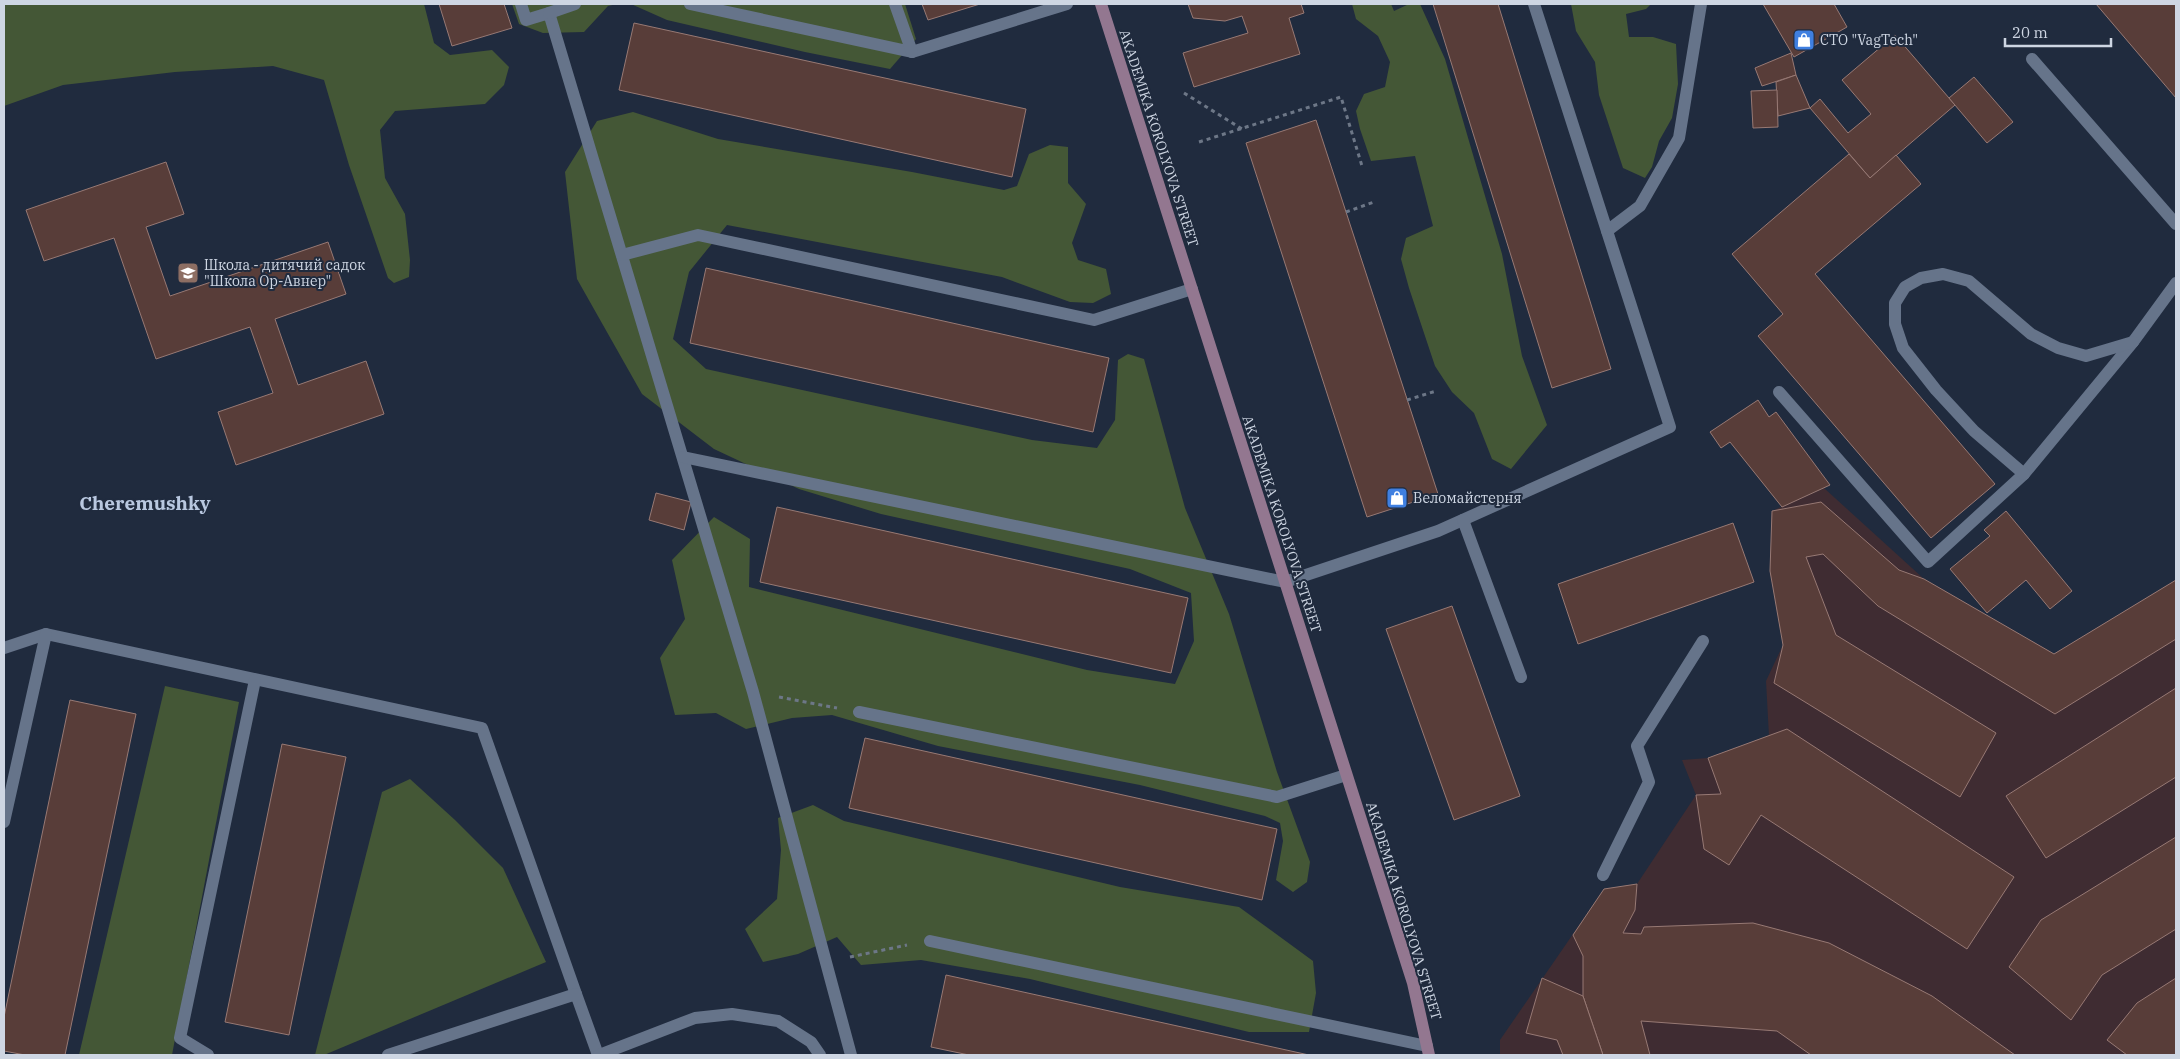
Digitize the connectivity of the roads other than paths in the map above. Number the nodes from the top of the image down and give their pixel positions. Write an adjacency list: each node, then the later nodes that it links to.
1 (521, 4): 9 (lane)
2 (575, 4): 9 (lane)
3 (690, 4): 10 (lane)
4 (895, 4): 10 (lane)
5 (1067, 4): 10 (lane)
6 (1101, 4): 16 (street, AKADEMIKA KOROLYOVA STREET)
7 (1534, 4): 13 (lane)
8 (1701, 4): 13 (lane)
9 (549, 12): 14 (lane)
10 (912, 52)
11 (2032, 59): 12 (lane)
12 (2176, 224)
13 (1607, 231): 21 (lane)
14 (622, 255): 16 (lane); 19 (lane)
15 (2176, 284): 17 (lane)
16 (1192, 289): 22 (street, AKADEMIKA KOROLYOVA STREET)
17 (2134, 342): 20 (lane); 20 (lane)
18 (1779, 392): 20 (lane)
19 (683, 457): 22 (lane); 39 (lane)
20 (2024, 474)
21 (1463, 520): 22 (lane); 26 (lane)
22 (1285, 582): 29 (street, AKADEMIKA KOROLYOVA STREET)
23 (46, 634): 25 (lane); 27 (lane); 30 (lane)
24 (1703, 641): 31 (lane)
25 (4, 648)
26 (1521, 677)
27 (255, 680): 33 (lane); 35 (lane)
28 (860, 712): 29 (lane)
29 (1346, 775): 34 (street, AKADEMIKA KOROLYOVA STREET)
30 (4, 822)
31 (1603, 875)
32 (930, 941): 34 (lane)
33 (576, 994): 36 (lane); 37 (lane)
34 (1428, 1050)
35 (208, 1055)
36 (388, 1055)
37 (598, 1055): 38 (lane)
38 (820, 1055)
39 (851, 1055)

